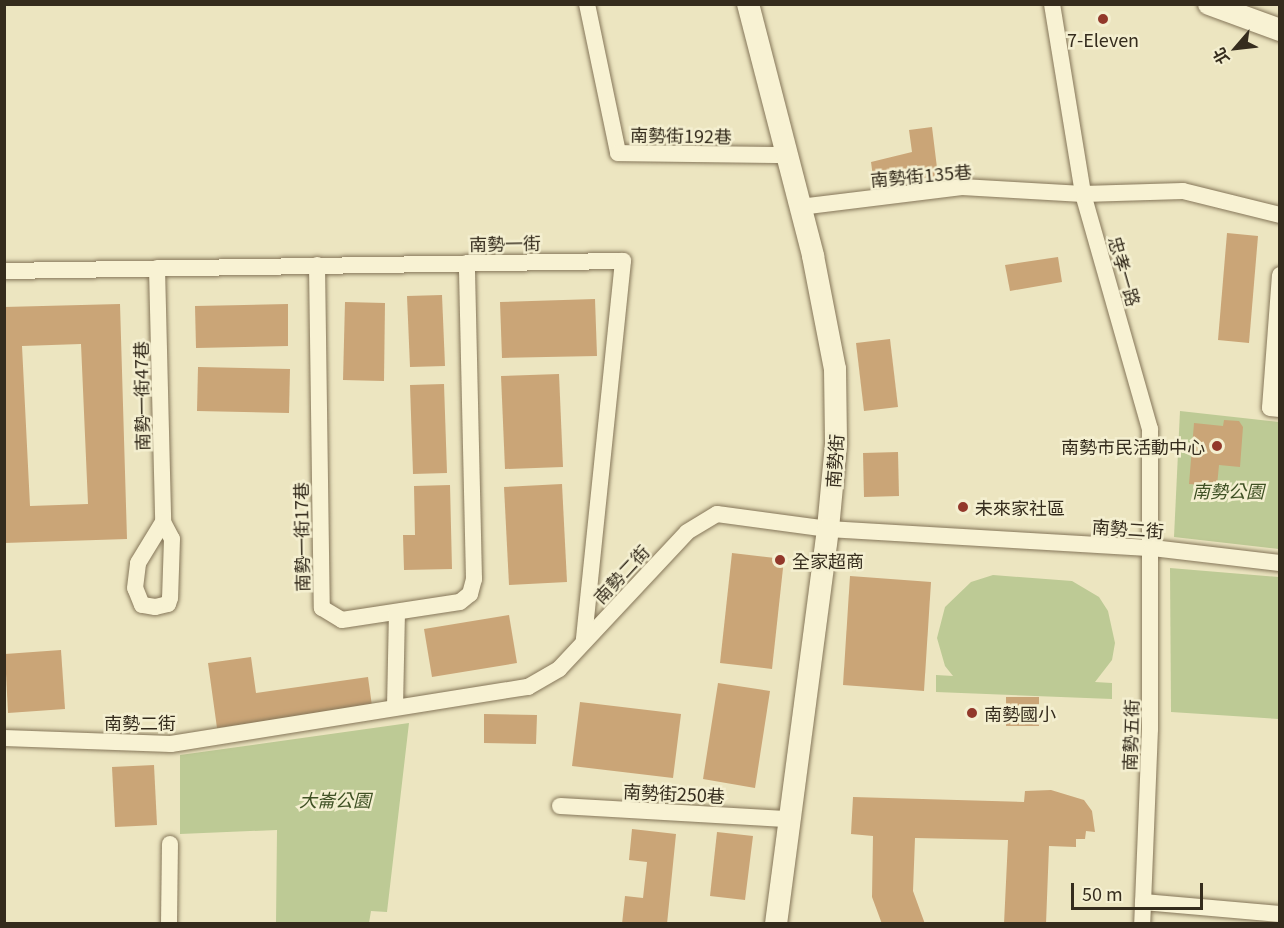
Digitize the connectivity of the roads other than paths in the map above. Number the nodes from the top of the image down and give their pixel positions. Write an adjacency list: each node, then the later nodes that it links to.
1 (586, 4): 6 (street, 南勢街192巷)
2 (748, 4): 6 (main road, 南勢街)
3 (1052, 4): 7 (street, 忠孝一路)
4 (1209, 4): 5 (main road)
5 (1280, 30)
6 (788, 155): 8 (main road, 南勢街)
7 (1083, 194): 8 (street, 南勢街135巷); 9 (street, 南勢街135巷); 18 (street, 忠孝一路)
8 (800, 207): 17 (main road, 南勢街)
9 (1280, 215)
10 (467, 263): 11 (street, 南勢一街); 20 (street, 南勢一街17巷); 21 (street, 南勢一街)
11 (317, 265): 12 (street, 南勢一街); 20 (street, 南勢一街17巷)
12 (157, 268): 13 (street, 南勢一街); 16 (street, 南勢一街47巷)
13 (4, 271)
14 (1280, 275): 15 (street)
15 (1280, 409)
16 (163, 522)
17 (828, 529): 18 (street, 南勢二街); 21 (street, 南勢二街); 25 (main road, 南勢街)
18 (1152, 549): 19 (street, 南勢二街); 27 (street, 南勢五街)
19 (1280, 563)
20 (397, 613): 22 (street)
21 (585, 641): 22 (street, 南勢二街)
22 (395, 706): 23 (street, 南勢二街)
23 (4, 738)
24 (560, 806): 25 (street, 南勢街250巷)
25 (786, 819): 30 (main road, 南勢街)
26 (170, 844): 29 (street)
27 (1143, 902): 28 (street); 31 (street, 南勢五街)
28 (1280, 914)
29 (169, 924)
30 (776, 924)
31 (1142, 924)

